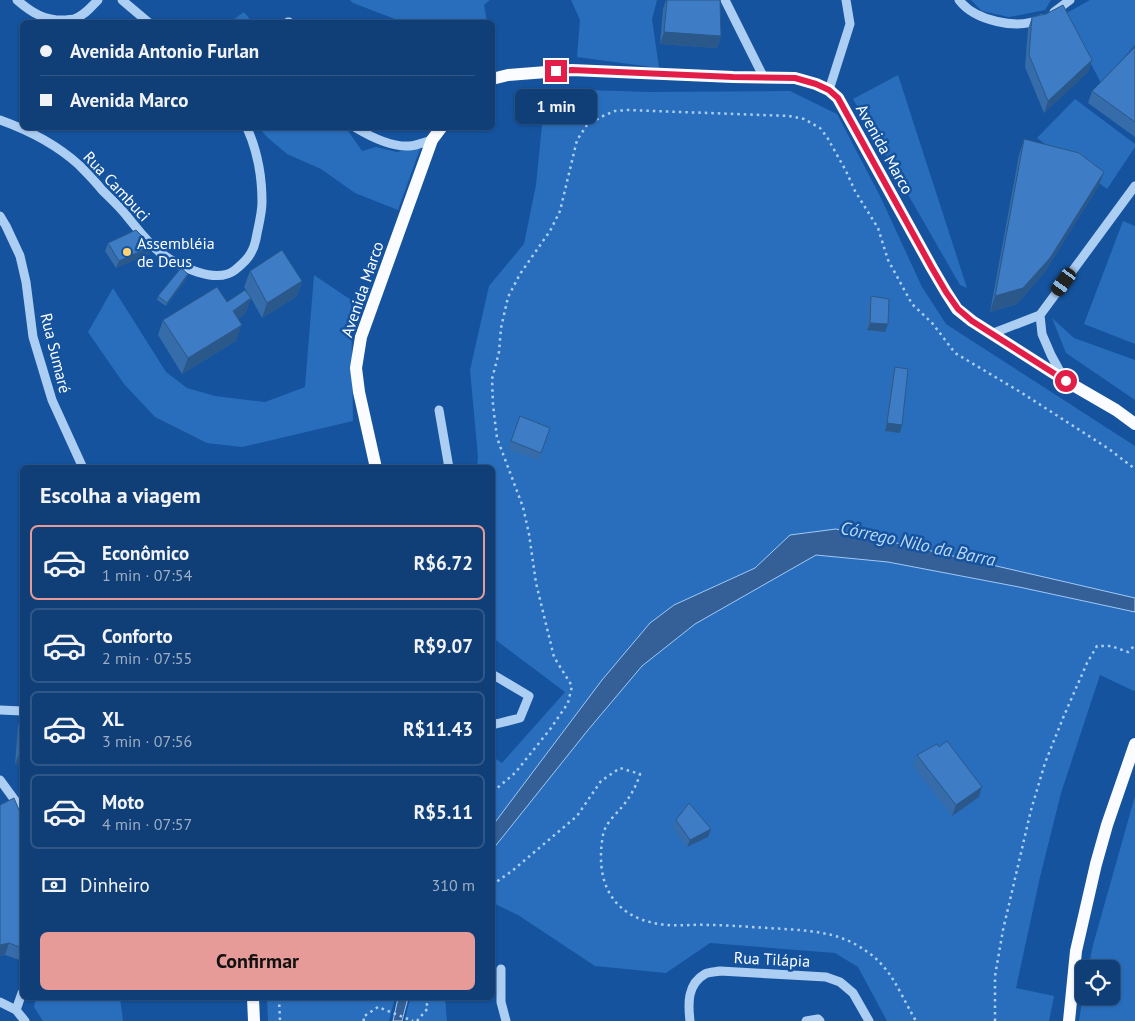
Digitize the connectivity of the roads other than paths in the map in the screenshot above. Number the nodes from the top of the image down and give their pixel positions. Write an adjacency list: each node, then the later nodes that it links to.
1 (16, 0): 2 (street)
2 (98, 0)
3 (122, 0): 8 (street)
4 (725, 0): 10 (street)
5 (846, 0): 11 (street)
6 (959, 0): 7 (street)
7 (1070, 0)
8 (146, 20)
9 (495, 78): 10 (main road)
10 (764, 78): 11 (main road)
11 (829, 90): 22 (main road, Avenida Marco)
12 (0, 120): 13 (street, Rua Cambuci)
13 (20, 129)
14 (23, 130): 15 (street, Rua Cambuci)
15 (248, 130)
16 (360, 130): 18 (street)
17 (440, 130): 18 (main road, Avenida Marco)
18 (432, 140): 27 (main road, Avenida Marco)
19 (1135, 186): 21 (street)
20 (0, 216): 26 (street, Rua Sumaré)
21 (1040, 315): 22 (street); 23 (street)
22 (991, 334): 23 (main road, Avenida Marco)
23 (1066, 381): 25 (main road, Avenida Marco)
24 (439, 410): 28 (street)
25 (1135, 424)
26 (82, 465)
27 (375, 465)
28 (448, 465)
29 (495, 676): 32 (street)
30 (0, 710): 31 (street)
31 (20, 711)
32 (495, 724)
33 (1135, 744): 48 (main road)
34 (0, 780): 35 (street)
35 (20, 807)
36 (501, 969): 43 (street)
37 (20, 999): 40 (street)
38 (253, 1000): 42 (main road)
39 (0, 1002): 40 (street)
40 (16, 1010): 41 (street)
41 (25, 1021)
42 (254, 1021)
43 (506, 1021)
44 (690, 1021): 47 (street, Rua Tilápia)
45 (806, 1021): 46 (street)
46 (820, 1021)
47 (869, 1021)
48 (1069, 1021)

